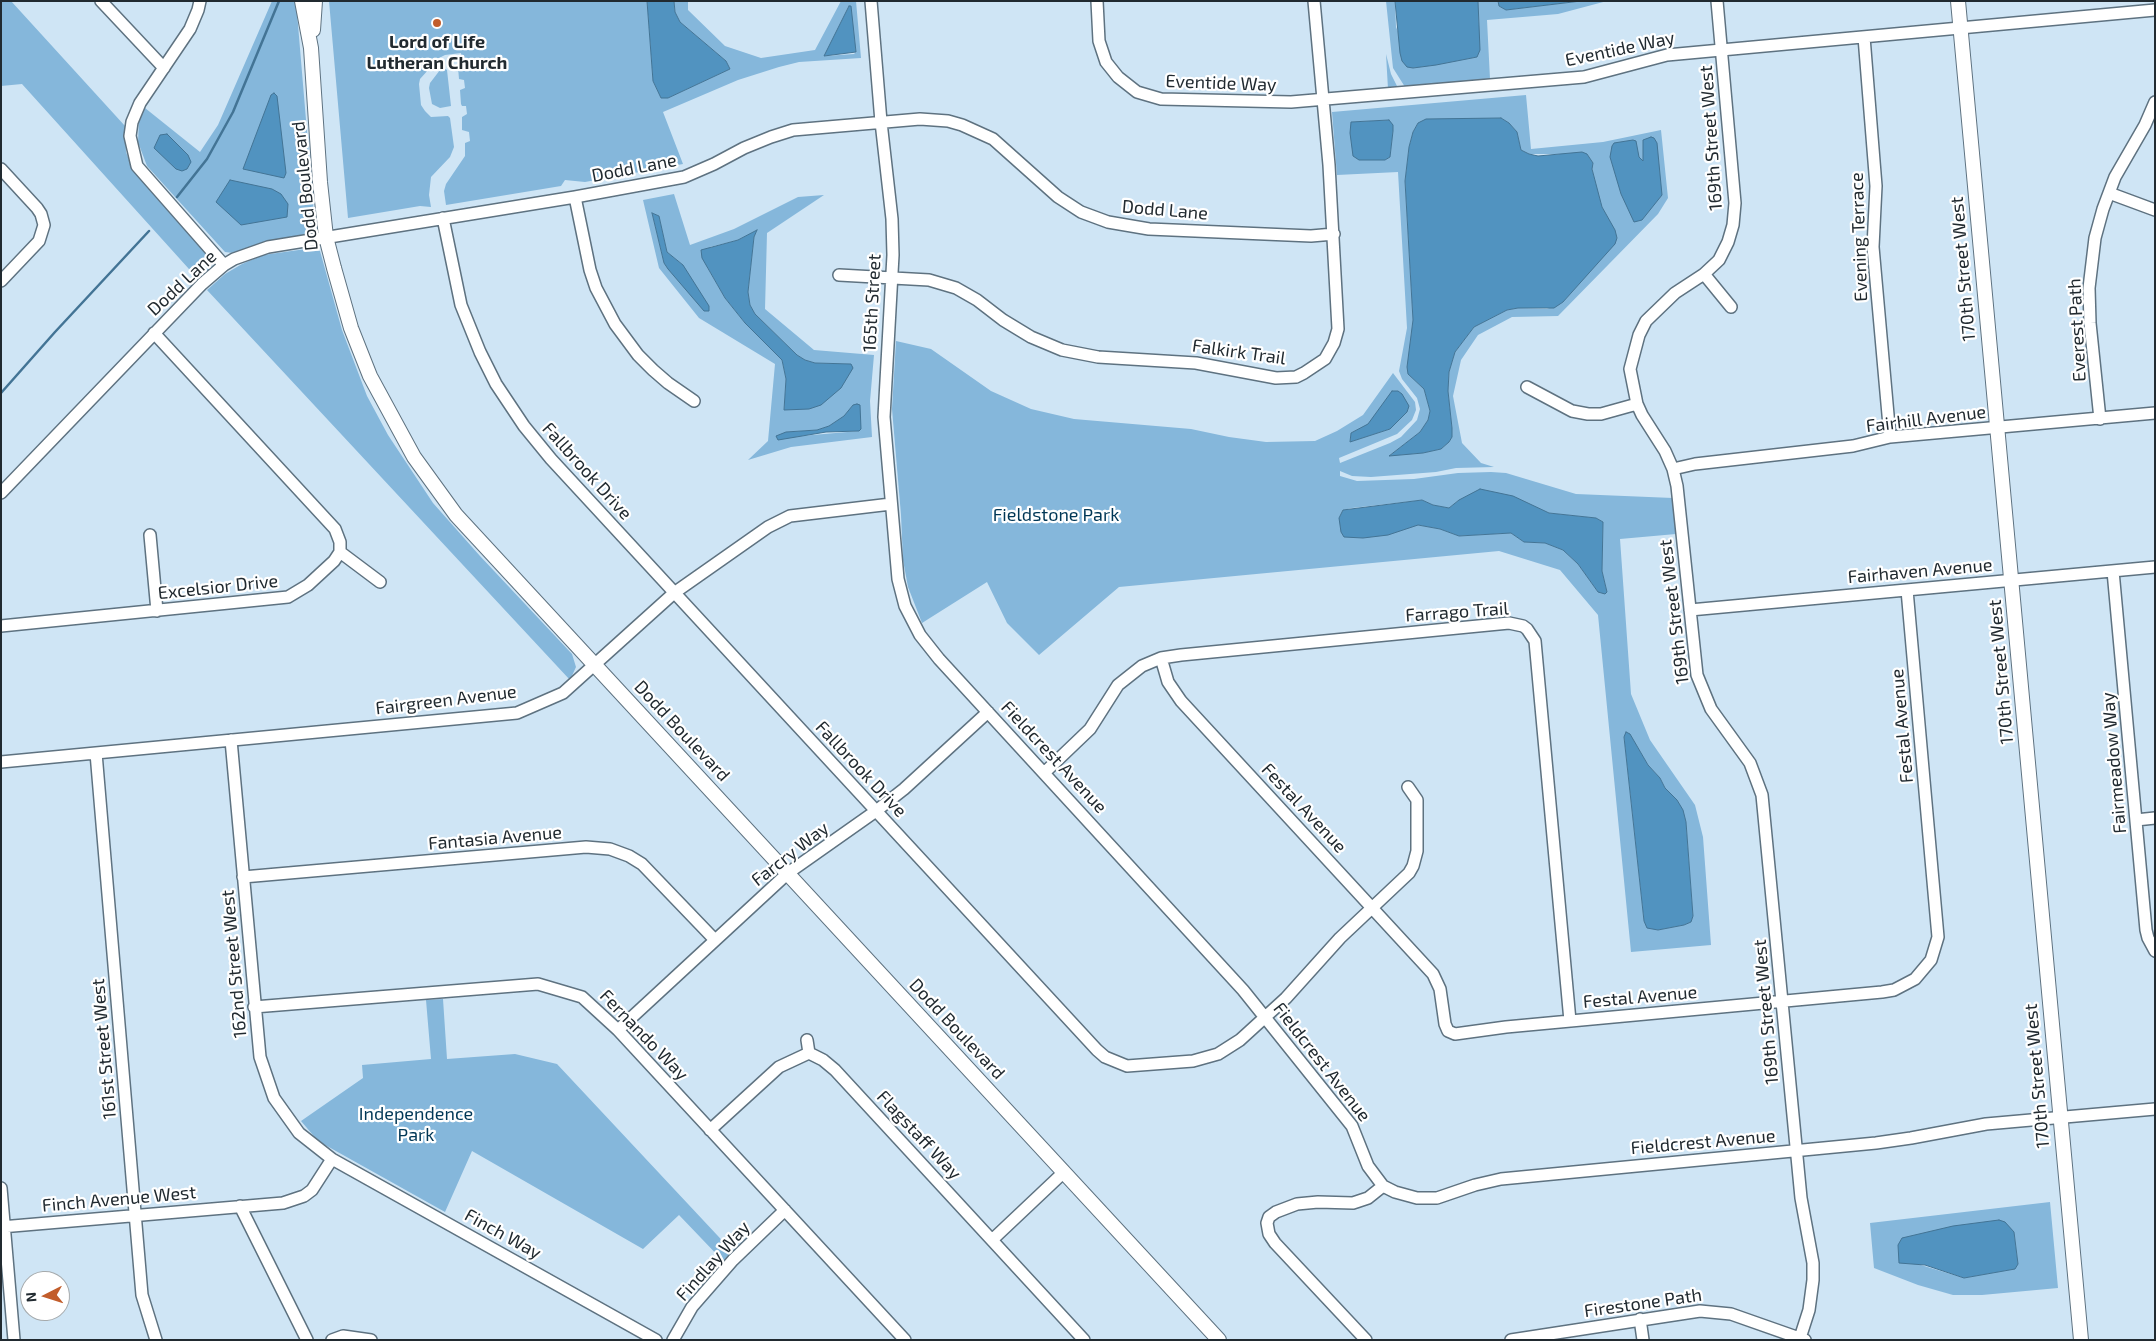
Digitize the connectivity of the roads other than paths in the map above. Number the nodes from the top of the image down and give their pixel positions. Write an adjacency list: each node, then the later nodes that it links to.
1 (101, 1): 15 (street)
2 (200, 1): 15 (street)
3 (302, 1): 13 (street, Dodd Boulevard)
4 (315, 1): 13 (street, Dodd Boulevard)
5 (871, 1): 18 (street, 165th Street)
6 (1097, 1): 16 (street, Eventide Way)
7 (1314, 1): 16 (street, Falkirk Trail)
8 (1717, 1): 14 (street, 169th Street West)
9 (1958, 1): 11 (street, 170th Street West)
10 (2155, 10): 11 (street, Eventide Way)
11 (1960, 27): 12 (street, Eventide Way); 38 (street, 170th Street West)
12 (1864, 36): 14 (street, Eventide Way); 39 (street, Evening Terrace)
13 (311, 48): 25 (street, Dodd Boulevard)
14 (1722, 50): 16 (street, Eventide Way); 27 (street, 169th Street West)
15 (164, 68): 26 (street)
16 (1323, 101): 24 (street, Falkirk Trail)
17 (2155, 102): 20 (street, Everest Path)
18 (881, 122): 21 (street, Dodd Lane); 24 (street, Dodd Lane); 29 (street, 165th Street)
19 (1, 169): 30 (street)
20 (2109, 193): 22 (street); 37 (street, Everest Path)
21 (575, 197): 23 (street, Dodd Lane); 34 (street)
22 (2155, 210)
23 (443, 218): 25 (street, Dodd Lane); 50 (street, Fallbrook Drive)
24 (1334, 234): 29 (street, Falkirk Trail)
25 (326, 237): 26 (street, Dodd Lane); 56 (street, Dodd Boulevard)
26 (224, 265): 32 (street, Dodd Lane)
27 (1704, 274): 31 (street); 35 (street, 169th Street West)
28 (839, 275): 29 (street, Falkirk Trail)
29 (892, 277): 42 (street, 165th Street)
30 (1, 281)
31 (1731, 307)
32 (154, 333): 41 (street, Dodd Lane); 44 (street)
33 (1527, 387): 35 (street)
34 (694, 401)
35 (1637, 404): 40 (street, 169th Street West)
36 (2155, 413): 37 (street, Fairhill Avenue)
37 (2100, 419): 38 (street, Fairhill Avenue)
38 (1997, 428): 39 (street, Fairhill Avenue); 47 (street, 170th Street West)
39 (1890, 437): 40 (street, Fairhill Avenue)
40 (1673, 469): 52 (street, 169th Street West)
41 (1, 493)
42 (891, 504): 50 (street, Fairgreen Avenue); 51 (street, 165th Street)
43 (150, 535): 53 (street)
44 (340, 552): 48 (street); 53 (street, Excelsior Drive)
45 (2155, 567): 46 (street, Fairhaven Avenue)
46 (2114, 571): 47 (street, Fairhaven Avenue); 65 (street, Fairmeadow Way)
47 (2011, 580): 49 (street, Fairhaven Avenue); 79 (street, 170th Street West)
48 (380, 582)
49 (1907, 590): 52 (street, Fairhaven Avenue); 71 (street, Festal Avenue)
50 (674, 593): 56 (street, Fairgreen Avenue); 63 (street, Fallbrook Drive)
51 (906, 606): 57 (street, Fieldcrest Avenue)
52 (1690, 610): 71 (street, 169th Street West)
53 (158, 611): 54 (street, Excelsior Drive)
54 (1, 626)
55 (1161, 658): 61 (street, Farrago Trail); 68 (street, Festal Avenue); 74 (street, Farrago Trail)
56 (595, 665): 58 (street, Fairgreen Avenue); 66 (street, Dodd Boulevard)
57 (988, 712): 61 (street, Fieldcrest Avenue); 63 (street, Farcry Way)
58 (232, 740): 59 (street, Fairgreen Avenue); 67 (street, 162nd Street West)
59 (96, 753): 60 (street, Fairgreen Avenue); 88 (street, 161st Street West)
60 (1, 762)
61 (1044, 773): 73 (street, Fieldcrest Avenue)
62 (1408, 787): 68 (street, Fallbrook Drive)
63 (876, 811): 66 (street, Farcry Way); 73 (street, Fallbrook Drive)
64 (2155, 818): 65 (street)
65 (2136, 820): 70 (street, Fairmeadow Way)
66 (788, 873): 69 (street, Farcry Way); 83 (street, Dodd Boulevard)
67 (243, 877): 69 (street, Fantasia Avenue); 72 (street, 162nd Street West)
68 (1373, 908): 73 (street, Fallbrook Drive); 74 (street, Festal Avenue)
69 (715, 940): 75 (street, Farcry Way)
70 (2155, 951)
71 (1783, 1001): 74 (street, Festal Avenue); 81 (street, 169th Street West)
72 (254, 1007): 75 (street, Fernando Way); 82 (street, 162nd Street West)
73 (1265, 1017): 84 (street, Fieldcrest Avenue)
74 (1570, 1021)
75 (618, 1030): 80 (street, Fernando Way)
76 (807, 1040): 77 (street)
77 (809, 1053): 80 (street); 90 (street, Flagstaff Way)
78 (2155, 1109): 79 (street, Fieldcrest Avenue)
79 (2060, 1117): 81 (street, Fieldcrest Avenue); 106 (street, 170th Street West)
80 (710, 1130): 87 (street, Fernando Way)
81 (1796, 1151): 84 (street, Fieldcrest Avenue); 92 (street, 169th Street West)
82 (332, 1159): 86 (street, Finch Avenue West); 98 (street, Finch Way)
83 (1064, 1172): 90 (street); 102 (street, Dodd Boulevard)
84 (1383, 1186): 103 (street)
85 (1, 1188): 89 (street)
86 (240, 1206): 88 (street, Finch Avenue West); 95 (street)
87 (785, 1210): 99 (street, Findlay Way); 100 (street, Fernando Way)
88 (136, 1215): 89 (street, Finch Avenue West); 94 (street, 161st Street West)
89 (3, 1226): 93 (street)
90 (992, 1240): 101 (street, Flagstaff Way)
91 (1640, 1319): 92 (street, Firestone Path); 104 (street, Firestone Path); 105 (street)
92 (1802, 1339)
93 (14, 1340)
94 (156, 1340)
95 (307, 1340)
96 (332, 1340): 97 (street)
97 (371, 1340)
98 (656, 1340)
99 (673, 1340)
100 (905, 1340)
101 (1084, 1340)
102 (1219, 1340)
103 (1366, 1340)
104 (1511, 1340)
105 (1643, 1340)
106 (2081, 1340)

